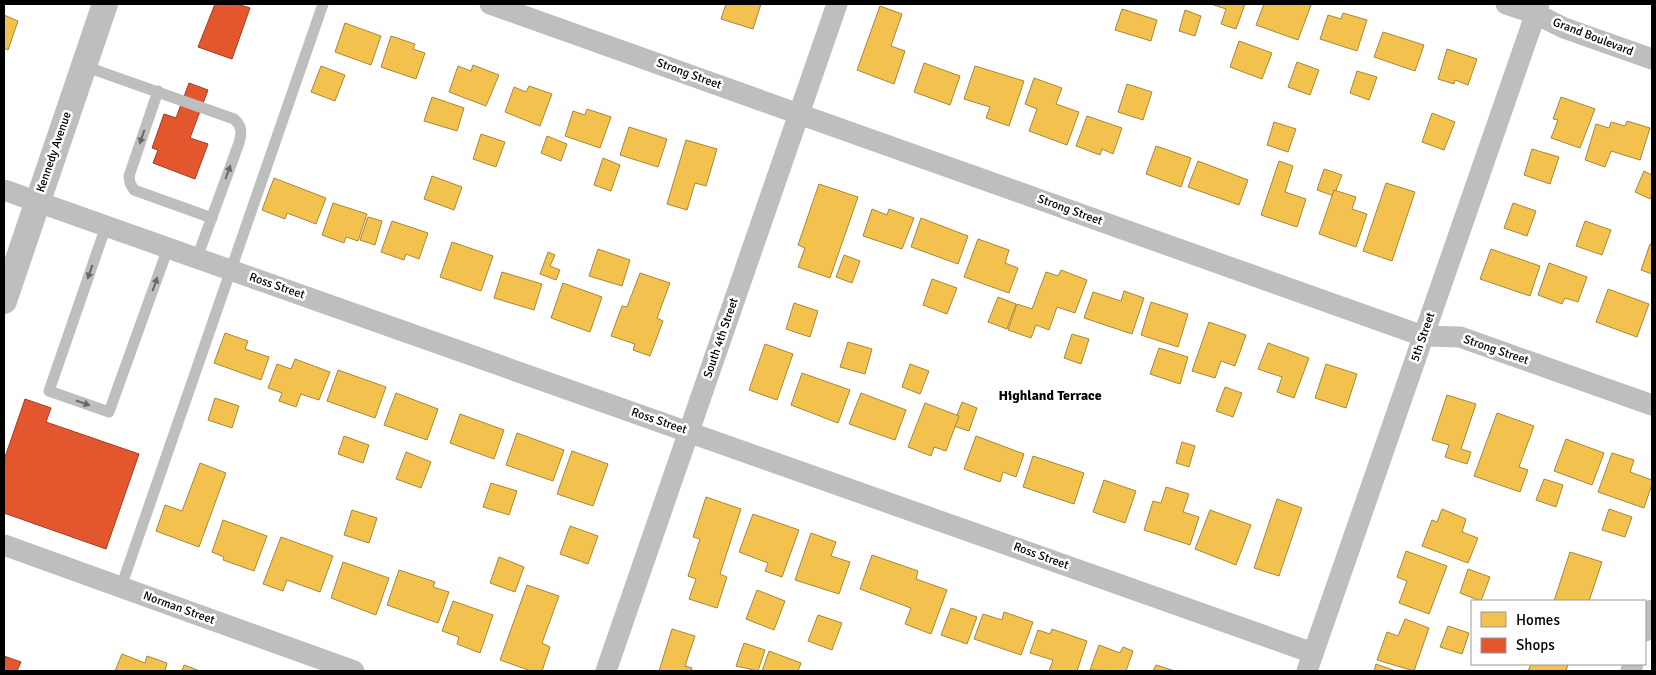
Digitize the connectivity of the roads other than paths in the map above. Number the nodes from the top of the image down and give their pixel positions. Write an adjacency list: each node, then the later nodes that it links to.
1 (105, 4): 8 (street, Kennedy Avenue)
2 (323, 4): 17 (lane)
3 (490, 4): 10 (street, Strong Street)
4 (837, 4): 10 (street, South 4th Street)
5 (1506, 4): 6 (street, Grand Boulevard)
6 (1538, 9): 7 (street, Grand Boulevard); 19 (street, 5th Street)
7 (1652, 59)
8 (84, 66): 9 (lane); 12 (street, Kennedy Avenue)
9 (158, 91): 13 (lane, one-way to 9); 13 (lane, one-way to 13)
10 (799, 114): 19 (street, Strong Street); 21 (street, South 4th Street)
11 (4, 190): 12 (street, Ross Street)
12 (37, 202): 14 (street, Ross Street); 18 (street, Kennedy Avenue)
13 (212, 218): 16 (lane)
14 (106, 226): 15 (street, Ross Street); 15 (lane, one-way to 15)
15 (168, 248): 16 (street, Ross Street)
16 (197, 258): 17 (street, Ross Street)
17 (231, 270): 21 (street, Ross Street); 23 (lane)
18 (4, 301)
19 (1423, 336): 20 (street, Strong Street); 26 (street, 5th Street)
20 (1652, 405)
21 (689, 431): 26 (street, Ross Street); 28 (street, South 4th Street)
22 (4, 545): 23 (street, Norman Street)
23 (121, 587): 27 (street, Norman Street)
24 (1652, 610): 25 (street)
25 (1646, 628)
26 (1310, 662)
27 (354, 671)
28 (606, 671)

